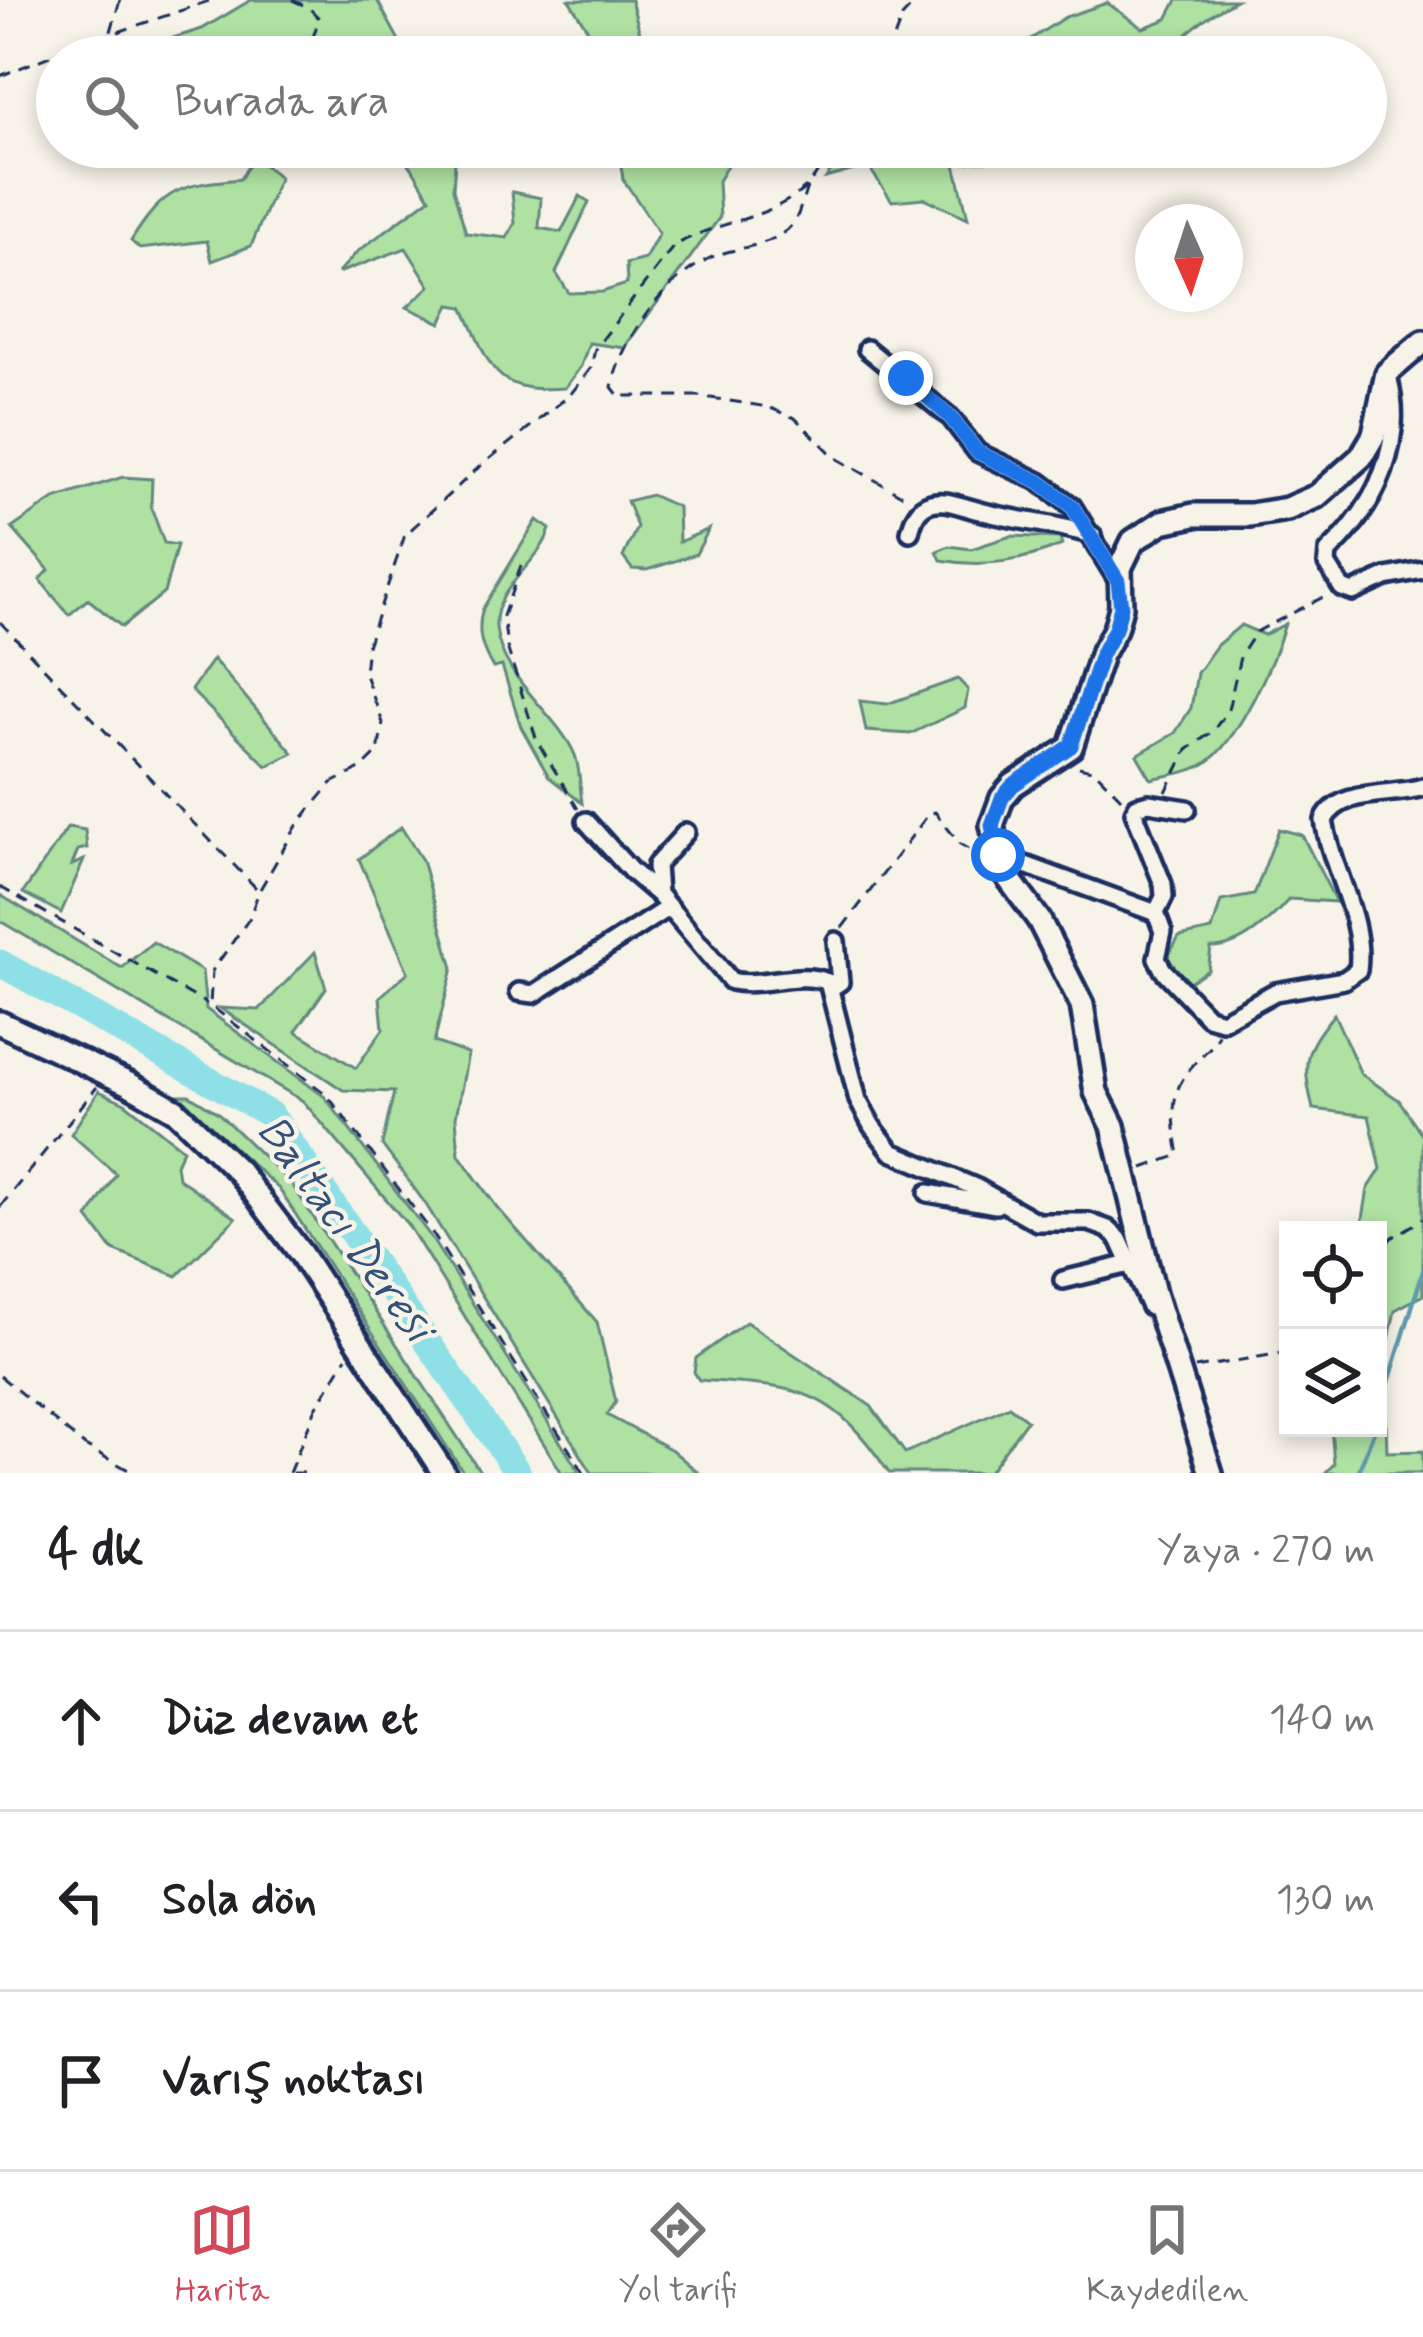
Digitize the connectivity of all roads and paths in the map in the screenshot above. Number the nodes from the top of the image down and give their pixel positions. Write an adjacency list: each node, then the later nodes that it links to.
1 (120, 0): 5 (path)
2 (212, 0): 5 (path)
3 (292, 0): 8 (path)
4 (919, 0): 9 (path)
5 (110, 34): 6 (path); 7 (path)
6 (105, 36)
7 (115, 36)
8 (313, 36)
9 (895, 36)
10 (36, 62): 11 (path)
11 (0, 76)
12 (819, 168): 13 (path)
13 (808, 186): 17 (path); 34 (path)
14 (1423, 342): 16 (street)
15 (866, 349): 19 (street)
16 (1387, 373): 22 (street); 23 (street)
17 (924, 507): 18 (street); 19 (street)
18 (910, 532)
19 (1092, 535): 22 (street)
20 (521, 566): 30 (path)
21 (1423, 570): 23 (street)
22 (1118, 581): 32 (street)
23 (1342, 589): 27 (path)
24 (0, 622): 34 (path)
25 (1076, 765): 29 (path)
26 (1423, 787): 41 (street)
27 (1161, 804): 28 (street); 29 (street)
28 (1186, 809)
29 (1134, 812): 36 (street)
30 (586, 821): 35 (street)
31 (686, 832): 35 (street)
32 (999, 857): 36 (street); 37 (path); 44 (street)
33 (0, 887): 40 (path)
34 (259, 891): 40 (path)
35 (663, 901): 38 (street); 39 (street)
36 (1156, 913): 41 (street)
37 (836, 941): 38 (street)
38 (831, 988): 47 (street)
39 (519, 992)
40 (210, 1005): 60 (path)
41 (1222, 1021): 44 (path)
42 (0, 1023): 43 (street)
43 (108, 1074): 46 (path); 52 (street)
44 (1126, 1172): 54 (street)
45 (928, 1193): 47 (street)
46 (0, 1207)
47 (1011, 1208): 50 (street)
48 (1423, 1220): 49 (path)
49 (1387, 1245)
50 (1130, 1264): 51 (street); 54 (street)
51 (1063, 1280)
52 (356, 1338): 57 (path); 59 (street)
53 (1279, 1353): 54 (path)
54 (1179, 1370): 61 (street)
55 (0, 1376): 56 (path)
56 (134, 1473)
57 (291, 1473): 58 (path)
58 (306, 1473)
59 (444, 1473)
60 (584, 1473)
61 (1211, 1473)

